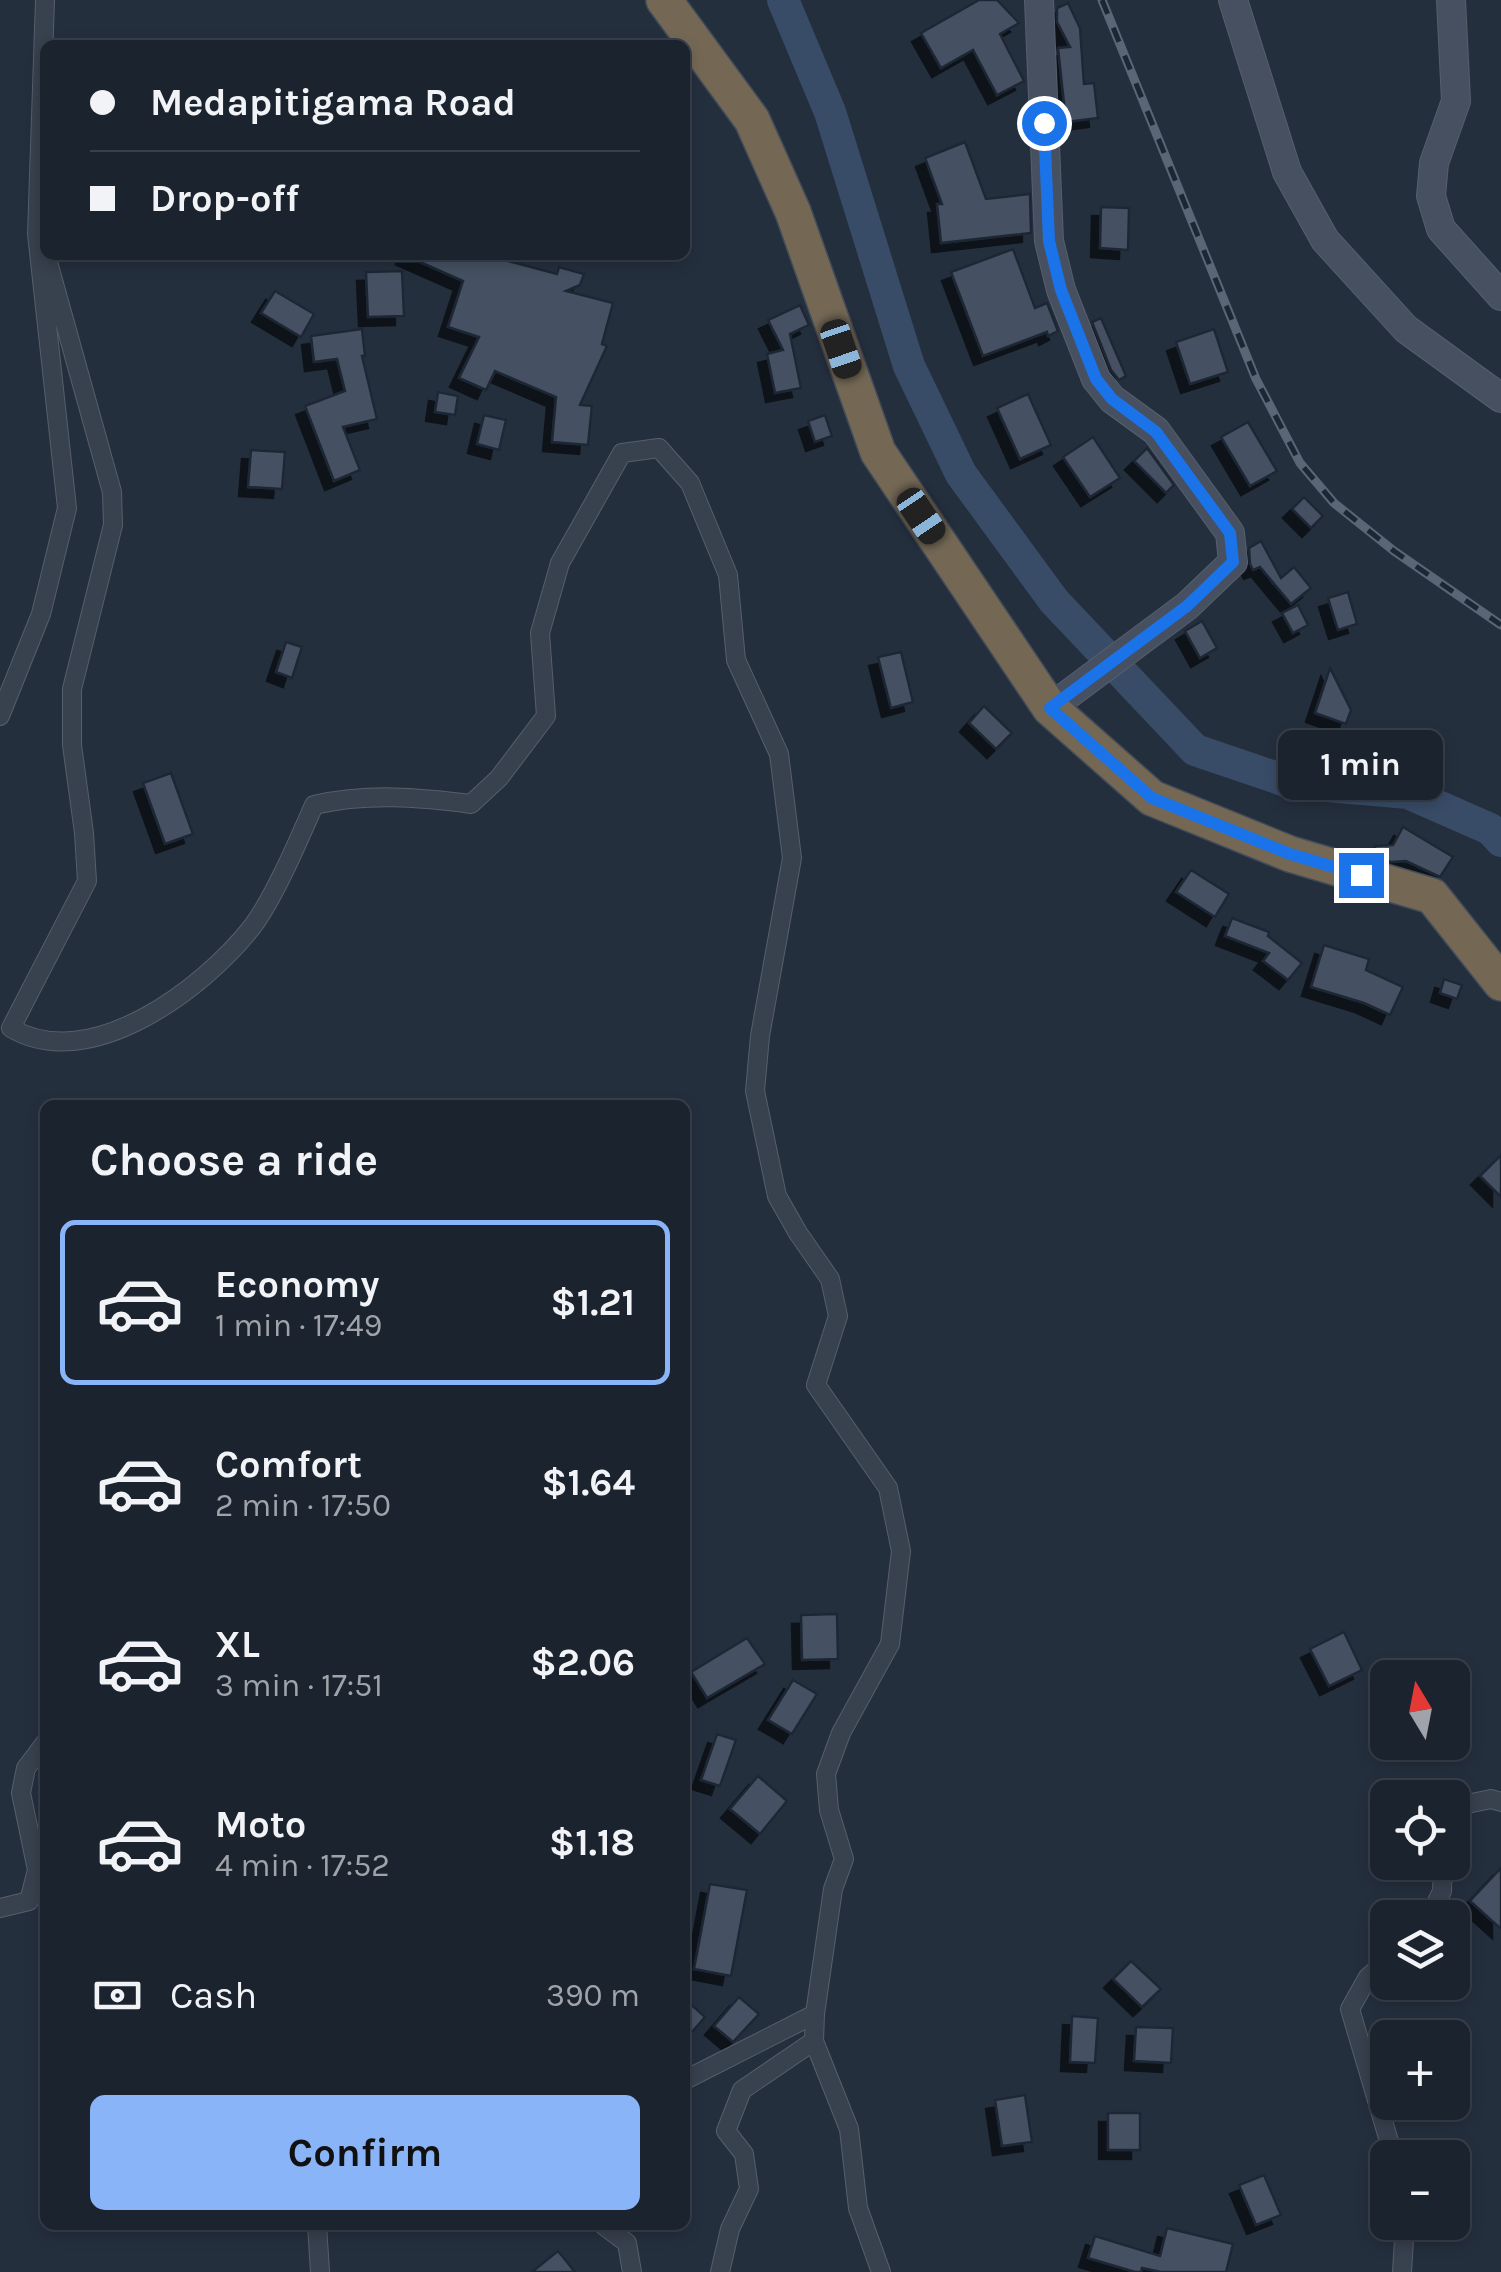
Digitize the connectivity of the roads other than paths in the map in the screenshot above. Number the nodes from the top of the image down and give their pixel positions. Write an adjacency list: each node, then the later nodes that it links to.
1 (45, 0): 6 (street)
2 (664, 0): 13 (highway)
3 (1039, 0): 13 (street)
4 (1233, 0): 12 (street)
5 (1451, 0): 11 (street)
6 (44, 40)
7 (40, 146): 8 (street)
8 (37, 234): 9 (street); 14 (street)
9 (40, 242)
10 (47, 260): 21 (street)
11 (1501, 296)
12 (1501, 398)
13 (1050, 708): 15 (highway)
14 (0, 716)
15 (1501, 983)
16 (40, 1750): 19 (street)
17 (1501, 1802): 18 (street)
18 (1470, 1803)
19 (0, 1908)
20 (1370, 1976): 24 (street)
21 (815, 2014): 22 (street); 23 (street)
22 (814, 2041): 30 (street); 31 (street)
23 (690, 2077)
24 (1389, 2140)
25 (317, 2230): 28 (street)
26 (610, 2230): 29 (street)
27 (1404, 2240): 32 (street)
28 (320, 2272)
29 (632, 2272)
30 (720, 2272)
31 (881, 2272)
32 (1402, 2272)

